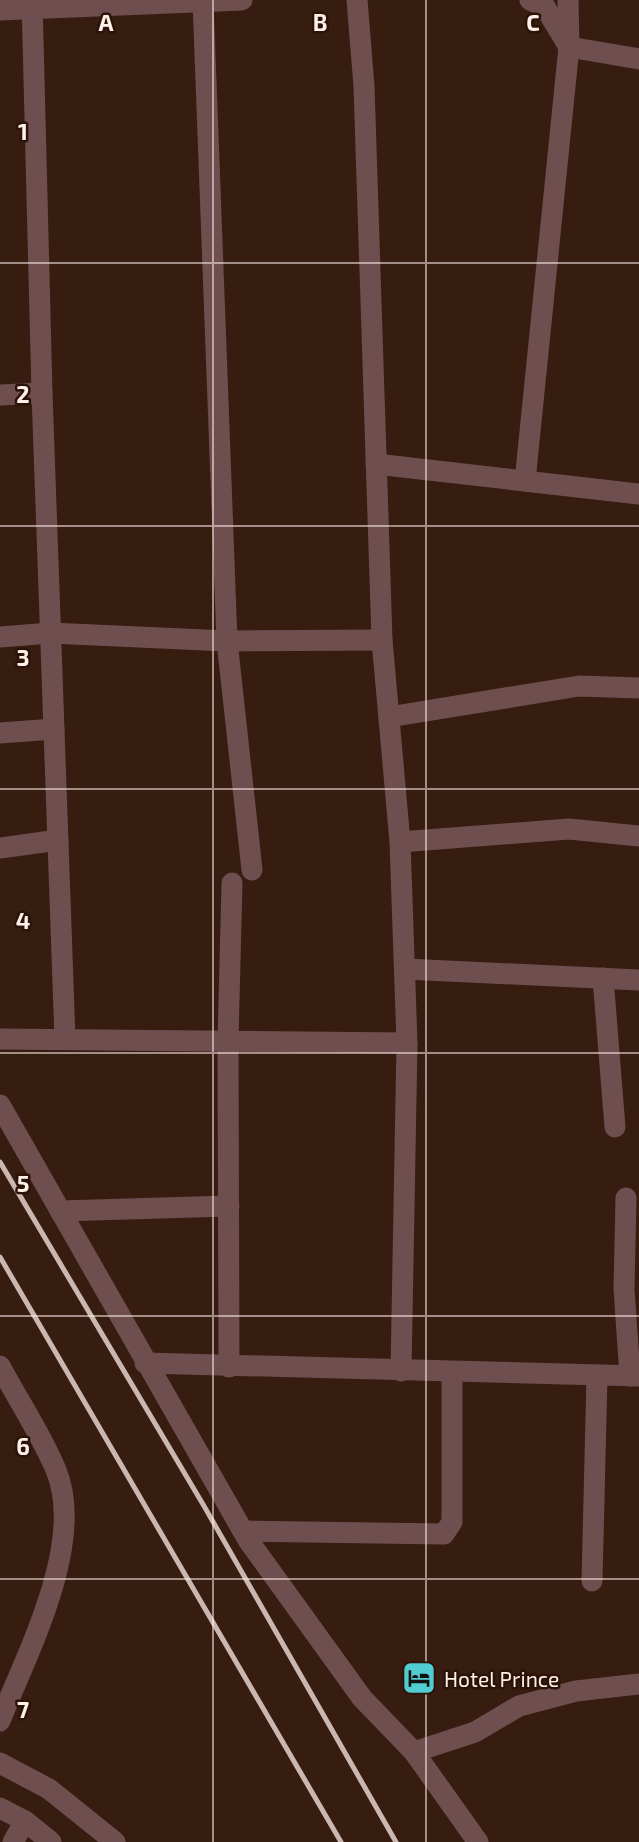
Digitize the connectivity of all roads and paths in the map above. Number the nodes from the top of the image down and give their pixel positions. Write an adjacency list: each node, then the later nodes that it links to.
1 (237, 0): 2 (street); 6 (street)
2 (242, 0)
3 (357, 0): 13 (street)
4 (530, 0): 9 (street)
5 (568, 0): 9 (street)
6 (203, 1): 7 (street); 19 (street)
7 (32, 4): 8 (street); 11 (street)
8 (0, 10)
9 (569, 47): 10 (street); 14 (street)
10 (639, 60)
11 (41, 393): 12 (street); 16 (street)
12 (0, 395)
13 (376, 464): 14 (street); 18 (street)
14 (525, 481): 15 (street)
15 (639, 494)
16 (50, 633): 17 (street); 19 (street); 22 (street)
17 (0, 637)
18 (382, 640): 19 (street); 21 (street)
19 (227, 641): 28 (street)
20 (639, 688): 21 (street)
21 (389, 717): 26 (street)
22 (54, 729): 23 (street); 25 (street)
23 (0, 733)
24 (639, 836): 26 (street)
25 (58, 840): 27 (street); 34 (street)
26 (400, 842): 30 (street)
27 (0, 848)
28 (252, 870)
29 (233, 883): 35 (street)
30 (405, 969): 31 (street); 36 (street)
31 (603, 978): 32 (street); 38 (street)
32 (639, 980)
33 (0, 1039): 34 (street)
34 (65, 1039): 35 (street)
35 (228, 1041): 36 (street); 40 (street)
36 (407, 1042): 45 (street)
37 (0, 1105): 41 (street)
38 (615, 1127)
39 (625, 1198): 48 (street)
40 (229, 1206): 41 (street); 44 (street)
41 (60, 1211): 42 (street)
42 (145, 1363): 44 (street); 49 (street)
43 (0, 1366): 52 (street)
44 (229, 1367): 45 (street)
45 (401, 1371): 46 (street)
46 (452, 1372): 47 (street); 49 (street)
47 (597, 1376): 48 (street); 50 (street)
48 (635, 1376)
49 (243, 1531): 53 (street)
50 (592, 1581)
51 (639, 1684): 53 (street)
52 (0, 1721)
53 (415, 1752): 60 (street)
54 (0, 1763): 59 (street)
55 (0, 1808): 56 (street)
56 (25, 1821): 57 (street); 58 (street)
57 (13, 1842)
58 (51, 1842)
59 (115, 1842)
60 (478, 1842)

